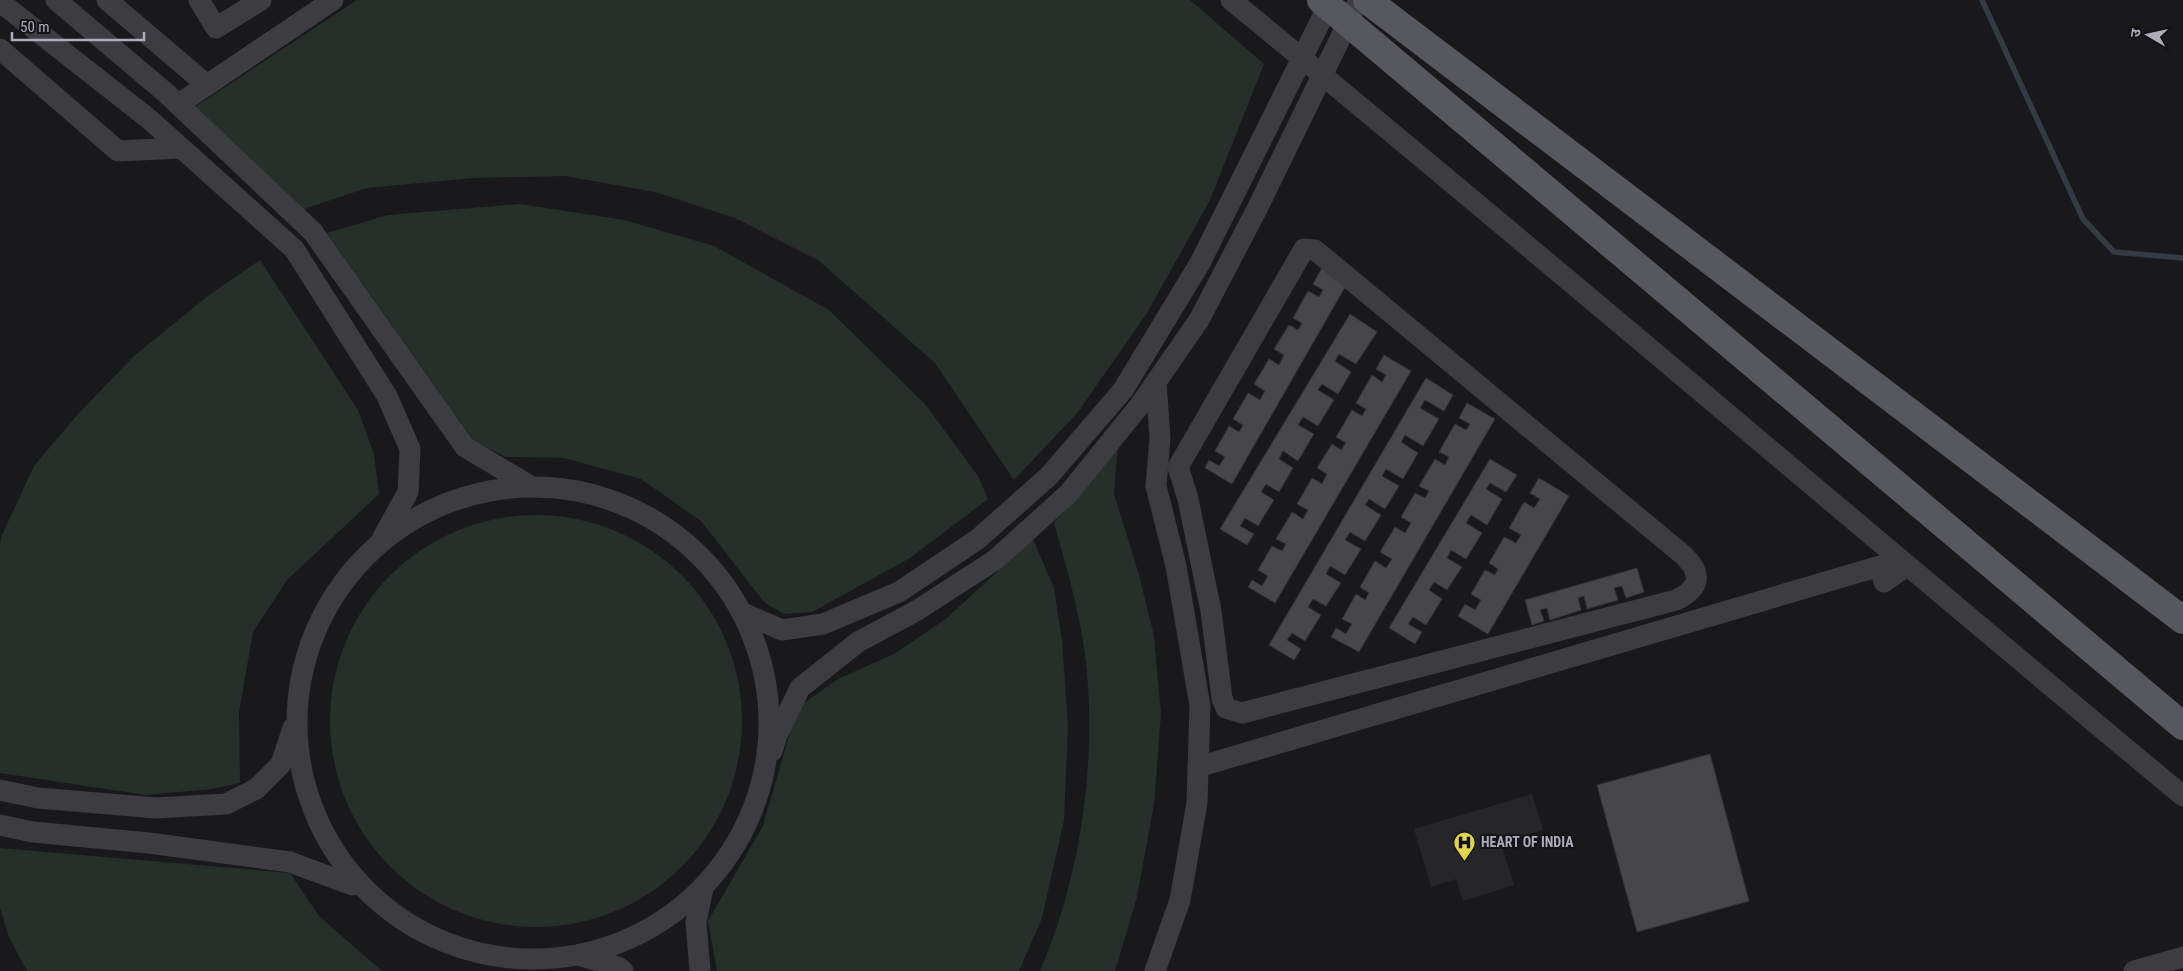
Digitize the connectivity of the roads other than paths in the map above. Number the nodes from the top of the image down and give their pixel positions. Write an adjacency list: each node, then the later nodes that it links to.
1 (56, 0): 14 (street)
2 (107, 0): 13 (street)
3 (198, 0): 4 (street)
4 (261, 0)
5 (333, 0): 13 (street)
6 (1231, 0): 11 (street)
7 (1366, 0): 23 (main road)
8 (0, 2): 15 (street)
9 (1337, 6): 11 (street); 12 (street); 25 (main road)
10 (0, 49): 15 (street)
11 (1302, 58): 12 (street); 22 (street)
12 (1322, 74): 16 (street); 21 (street)
13 (207, 85): 14 (street)
14 (179, 104): 19 (street)
15 (181, 148): 20 (street)
16 (1156, 382): 17 (street); 27 (street)
17 (1160, 438): 18 (street); 26 (street)
18 (1183, 459): 18 (street)
19 (532, 487): 20 (street); 22 (street)
20 (383, 538): 24 (street)
21 (1907, 566): 26 (street); 29 (street)
22 (745, 614): 27 (street)
23 (2183, 620)
24 (296, 717): 28 (street); 31 (street)
25 (2183, 726)
26 (1198, 767): 37 (street)
27 (764, 774): 32 (street)
28 (0, 790)
29 (2183, 796)
30 (0, 825): 31 (street)
31 (352, 885): 33 (street)
32 (703, 888): 33 (street); 36 (street)
33 (578, 955): 35 (street)
34 (2183, 957): 38 (street)
35 (623, 971)
36 (700, 971)
37 (1156, 971)
38 (2134, 971)

